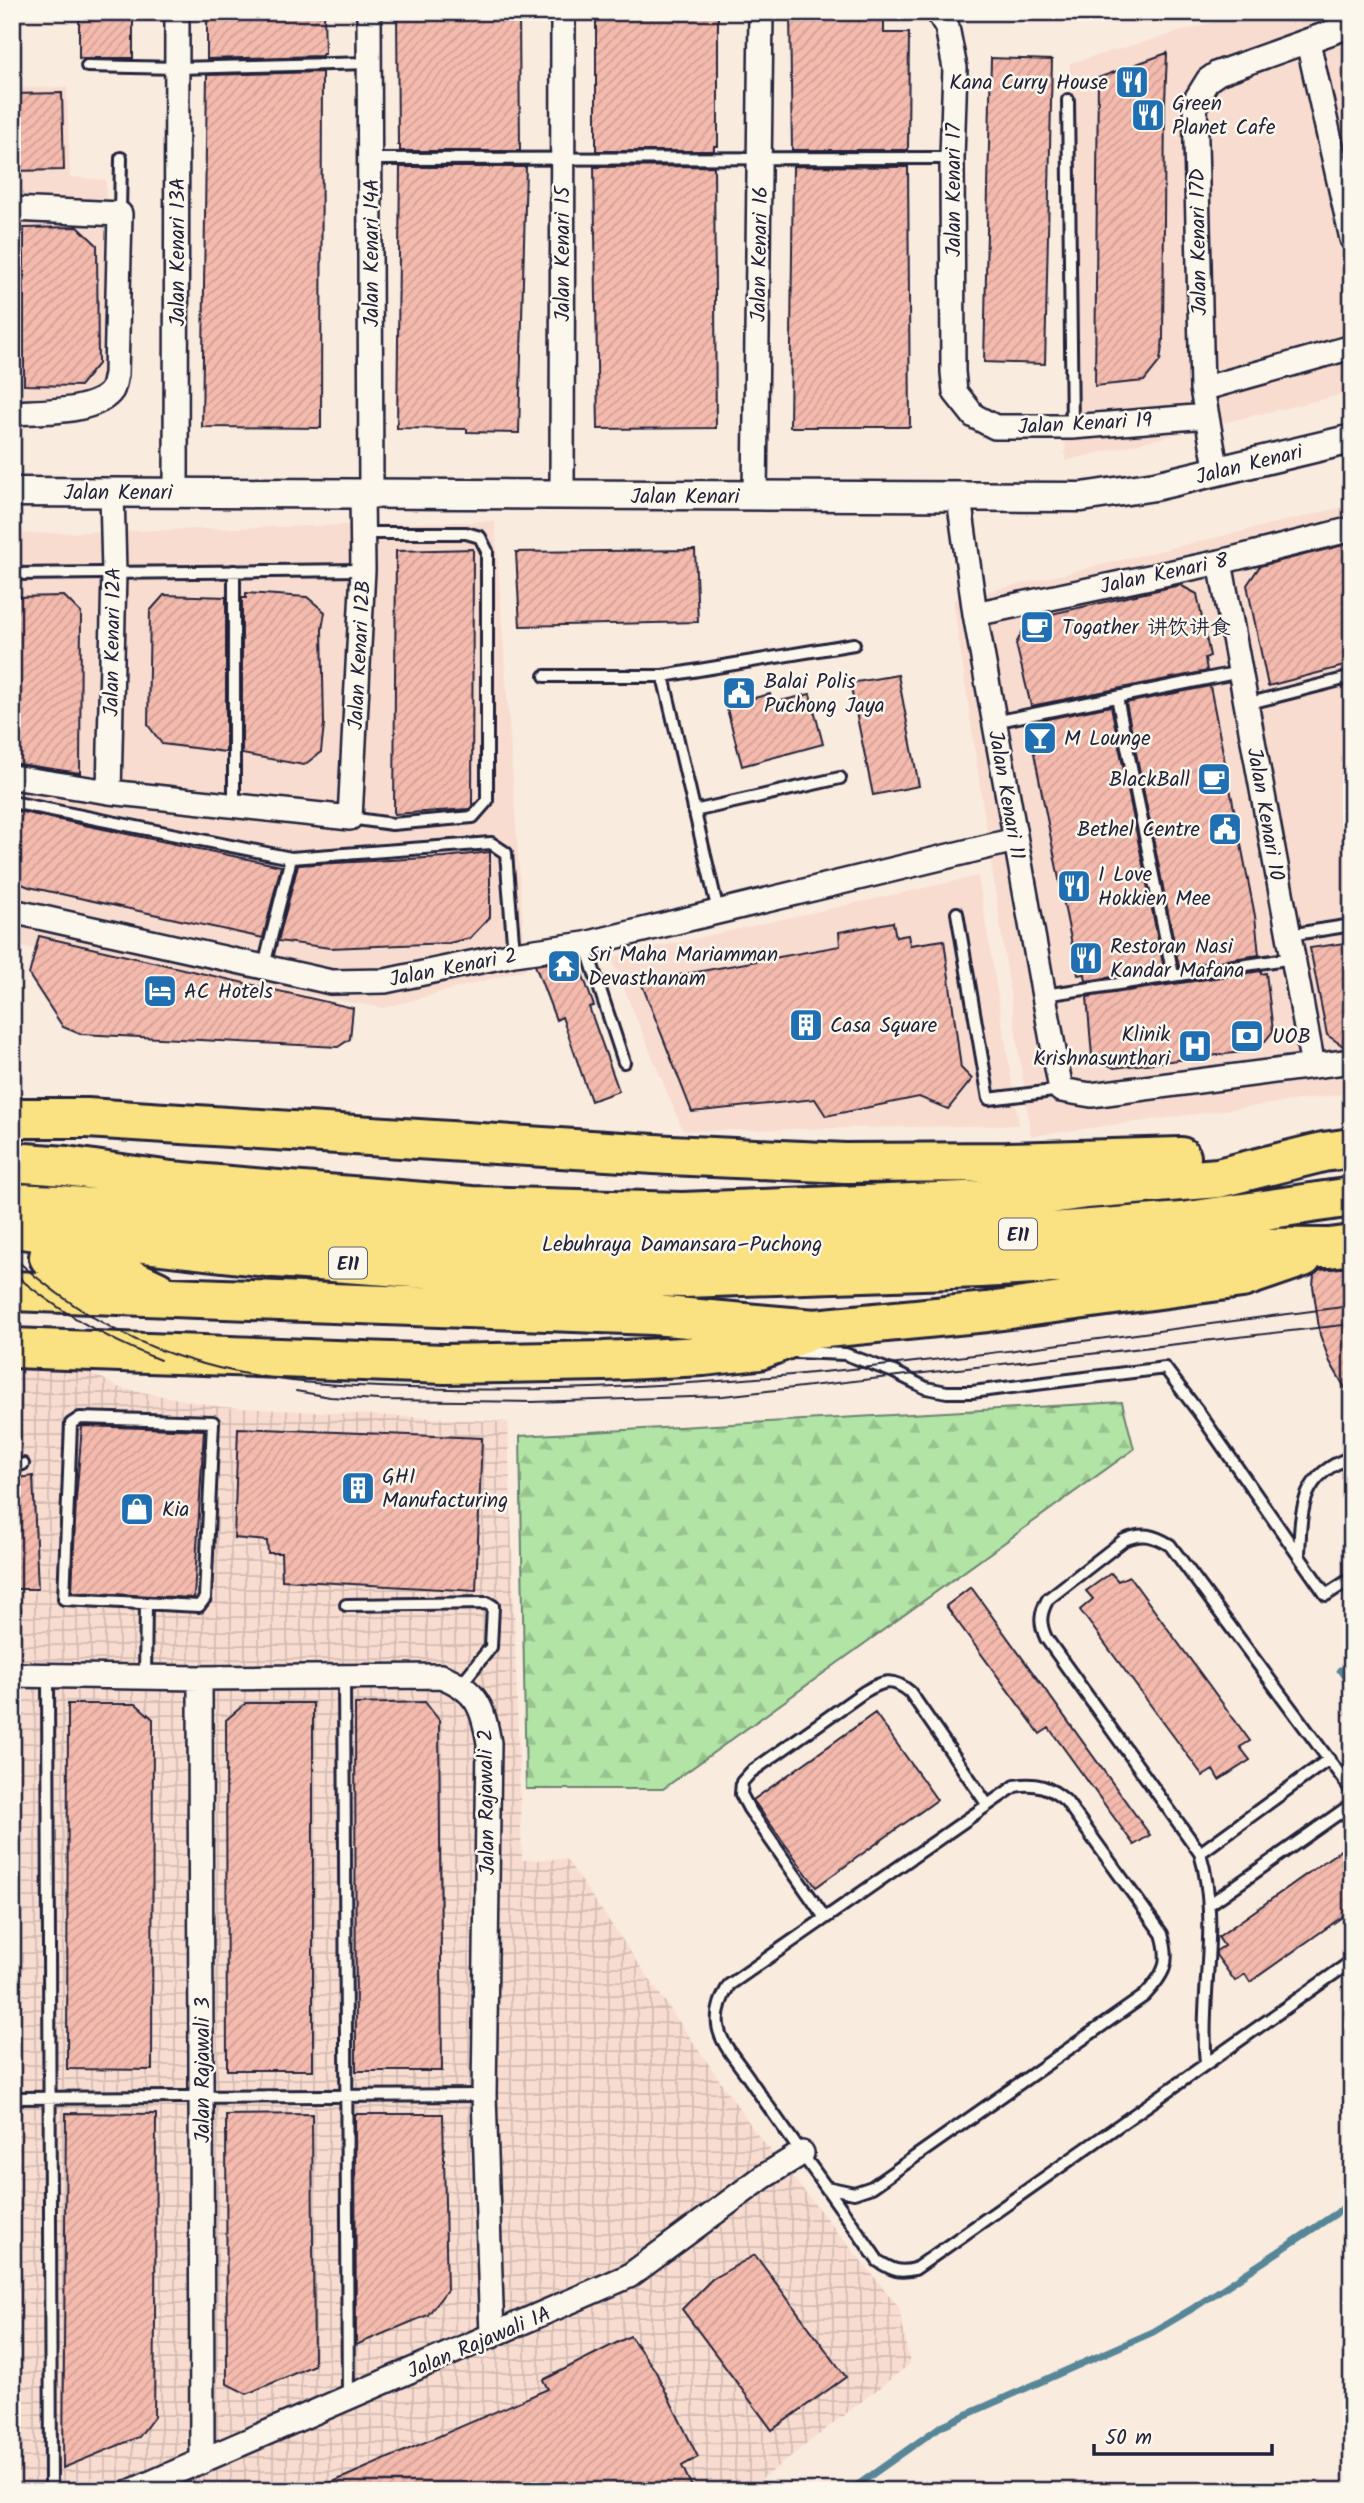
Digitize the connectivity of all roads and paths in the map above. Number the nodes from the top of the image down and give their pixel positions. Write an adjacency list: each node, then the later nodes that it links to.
1 (177, 12): 10 (street, Jalan Kenari 13A)
2 (369, 12): 8 (street, Jalan Kenari 14A)
3 (563, 12): 12 (street, Jalan Kenari 15)
4 (761, 12): 14 (street, Jalan Kenari 16)
5 (938, 12): 15 (street, Jalan Kenari 17)
6 (1352, 25): 7 (street, Jalan Kenari 17D)
7 (1308, 42): 17 (street); 23 (street, Jalan Kenari 17D)
8 (369, 63): 10 (lane); 16 (street, Jalan Kenari 14A)
9 (88, 66): 10 (lane)
10 (178, 68): 31 (street, Jalan Kenari 13A)
11 (1068, 100): 26 (lane)
12 (562, 157): 14 (lane); 16 (lane); 33 (street, Jalan Kenari 15)
13 (121, 158): 19 (lane)
14 (760, 158): 15 (lane); 34 (street, Jalan Kenari 16)
15 (952, 158): 22 (street, Jalan Kenari 17)
16 (370, 159): 32 (street, Jalan Kenari 14A)
17 (1348, 200): 20 (street)
18 (12, 209): 19 (street)
19 (120, 214): 24 (street)
20 (1352, 239)
21 (1352, 347): 23 (street)
22 (953, 372): 26 (street, Jalan Kenari 19)
23 (1202, 389): 25 (street, Jalan Kenari 17D)
24 (12, 413)
25 (1207, 416): 26 (street, Jalan Kenari 19); 28 (street, Jalan Kenari 17D)
26 (1072, 427)
27 (1352, 439): 28 (street, Jalan Kenari)
28 (1217, 472): 35 (street, Jalan Kenari)
29 (12, 492): 30 (street, Jalan Kenari)
30 (113, 492): 31 (street, Jalan Kenari); 41 (street, Jalan Kenari 12A)
31 (176, 493): 32 (street, Jalan Kenari)
32 (367, 493): 33 (street, Jalan Kenari); 37 (street, Jalan Kenari 12B)
33 (562, 496): 34 (street, Jalan Kenari)
34 (755, 496): 35 (street, Jalan Kenari)
35 (960, 498): 43 (street, Jalan Kenari 11)
36 (1352, 529): 38 (street, Jalan Kenari 8)
37 (364, 533): 39 (street, Jalan Kenari 12B); 58 (lane)
38 (1220, 562): 43 (street, Jalan Kenari 8); 45 (street, Jalan Kenari 10)
39 (363, 570): 40 (lane); 58 (street, Jalan Kenari 12B)
40 (234, 571): 41 (lane); 56 (lane)
41 (114, 572): 42 (lane); 54 (street, Jalan Kenari 12A)
42 (12, 573)
43 (975, 614): 51 (street, Jalan Kenari 11)
44 (854, 644): 47 (lane)
45 (1240, 672): 49 (lane); 50 (street, Jalan Kenari 10)
46 (545, 676): 47 (lane)
47 (663, 676): 57 (lane)
48 (1352, 677): 50 (lane)
49 (1117, 697): 51 (lane); 69 (lane)
50 (1246, 704): 66 (street, Jalan Kenari 10)
51 (994, 722): 59 (street, Jalan Kenari 11)
52 (12, 777): 54 (street)
53 (840, 778): 57 (lane)
54 (109, 792): 56 (street)
55 (12, 802): 60 (lane)
56 (234, 805): 58 (street)
57 (694, 811): 62 (lane)
58 (350, 818)
59 (1015, 840): 62 (street, Jalan Kenari 2); 70 (street, Jalan Kenari 11)
60 (291, 858): 67 (lane); 68 (lane)
61 (12, 911): 68 (street, Jalan Kenari 2)
62 (718, 911): 65 (street, Jalan Kenari 2)
63 (957, 913): 74 (lane)
64 (1352, 925): 66 (lane)
65 (585, 944): 67 (street, Jalan Kenari 2); 71 (lane)
66 (1291, 946): 69 (lane); 73 (street, Jalan Kenari 10)
67 (514, 954): 68 (street, Jalan Kenari 2)
68 (264, 966)
69 (1173, 975): 70 (lane)
70 (1044, 995): 74 (street, Jalan Kenari 11)
71 (624, 1062)
72 (1352, 1062): 73 (street)
73 (1313, 1066): 74 (street)
74 (1061, 1090)
75 (12, 1093): 77 (highway)
76 (12, 1118): 77 (highway)
77 (87, 1118): 78 (highway)
78 (1338, 1150): 81 (highway)
79 (12, 1163): 81 (highway)
80 (1352, 1196): 81 (highway); 86 (highway, Lebuhraya Damansara–Puchong / E11)
81 (1014, 1199)
82 (12, 1203): 86 (highway, Lebuhraya Damansara–Puchong / E11)
83 (12, 1228): 86 (highway, Lebuhraya Damansara–Puchong / E11)
84 (1340, 1247): 86 (highway, Lebuhraya Damansara–Puchong / E11); 89 (highway)
85 (12, 1252): 88 (highway)
86 (683, 1262)
87 (12, 1291): 88 (highway)
88 (172, 1298): 89 (highway)
89 (815, 1329): 91 (highway)
90 (12, 1348): 91 (highway)
91 (760, 1350): 93 (lane)
92 (1352, 1457): 93 (lane)
93 (1298, 1555): 94 (lane)
94 (1352, 1578)
95 (146, 1604): 95 (lane); 99 (lane)
96 (346, 1605): 102 (lane)
97 (12, 1675): 98 (street)
98 (48, 1675): 99 (street); 116 (lane)
99 (145, 1677): 101 (street)
100 (344, 1677): 101 (street); 102 (street); 112 (lane)
101 (200, 1678): 114 (street, Jalan Rajawali 3)
102 (461, 1684): 113 (street, Jalan Rajawali 2)
103 (1329, 1759): 104 (lane); 107 (lane); 107 (lane)
104 (1352, 1791)
105 (988, 1804): 109 (lane); 109 (lane); 118 (lane)
106 (1352, 1804): 108 (lane)
107 (1200, 1853): 108 (lane)
108 (1210, 1904): 111 (lane)
109 (825, 1918): 117 (lane)
110 (1352, 1961): 111 (lane)
111 (1206, 2064): 118 (lane)
112 (346, 2095): 113 (lane); 114 (lane); 120 (lane)
113 (484, 2095): 119 (street, Jalan Rajawali 2)
114 (202, 2097): 116 (lane); 121 (street, Jalan Rajawali 3)
115 (12, 2098): 116 (lane)
116 (49, 2098): 122 (lane)
117 (802, 2153): 118 (lane); 119 (street, Jalan Rajawali 1A)
118 (826, 2187)
119 (492, 2336): 120 (street, Jalan Rajawali 1A)
120 (348, 2399): 121 (street, Jalan Rajawali 1A)
121 (202, 2462): 123 (street, Jalan Rajawali 1A)
122 (51, 2491)
123 (132, 2491)

